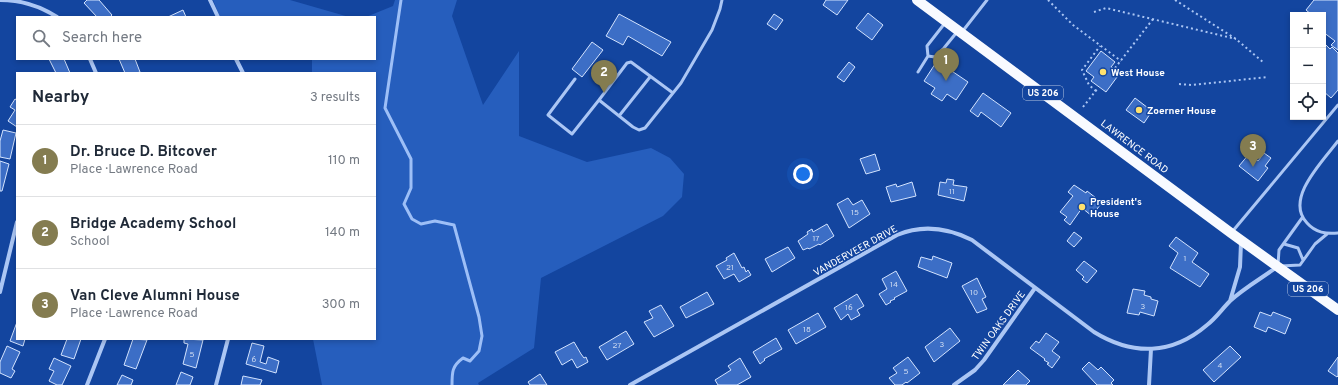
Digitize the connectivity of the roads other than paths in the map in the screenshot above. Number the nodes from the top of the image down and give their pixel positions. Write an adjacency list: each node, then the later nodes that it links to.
1 (0, 0): 6 (street)
2 (210, 0): 7 (street)
3 (722, 0): 18 (lane)
4 (917, 0): 8 (main road, LAWRENCE ROAD / US 206)
5 (987, 0): 9 (lane)
6 (55, 16)
7 (218, 16)
8 (947, 22): 9 (main road, LAWRENCE ROAD / US 206); 10 (lane)
9 (960, 31): 10 (lane); 25 (main road, LAWRENCE ROAD / US 206)
10 (928, 56): 15 (lane)
11 (90, 60): 13 (street)
12 (236, 60): 14 (street)
13 (96, 72)
14 (242, 72)
15 (918, 72)
16 (650, 77): 18 (lane); 19 (lane); 21 (lane)
17 (575, 79): 19 (lane)
18 (673, 94): 21 (lane)
19 (599, 100): 21 (lane)
20 (1338, 105): 25 (lane)
21 (620, 116)
22 (1338, 142): 23 (lane)
23 (1302, 218): 27 (lane); 29 (lane)
24 (16, 226): 33 (street)
25 (1231, 233): 28 (main road, LAWRENCE ROAD / US 206)
26 (1338, 233): 27 (lane)
27 (1327, 234): 30 (lane)
28 (1241, 241): 31 (main road, LAWRENCE ROAD / US 206); 34 (street, VANDERVEER DRIVE)
29 (1284, 244): 30 (lane); 31 (lane)
30 (1303, 260): 31 (lane)
31 (1278, 267): 34 (street, VANDERVEER DRIVE); 35 (main road, LAWRENCE ROAD / US 206)
32 (1035, 288): 38 (street, VANDERVEER DRIVE); 41 (street, VANDERVEER DRIVE); 42 (street, TWIN OAKS DRIVE)
33 (0, 292)
34 (1230, 301): 38 (street, VANDERVEER DRIVE)
35 (1338, 310)
36 (105, 340): 39 (street)
37 (228, 340): 40 (street)
38 (1151, 349): 43 (street)
39 (87, 385)
40 (216, 385)
41 (630, 385)
42 (954, 385)
43 (1148, 385)

